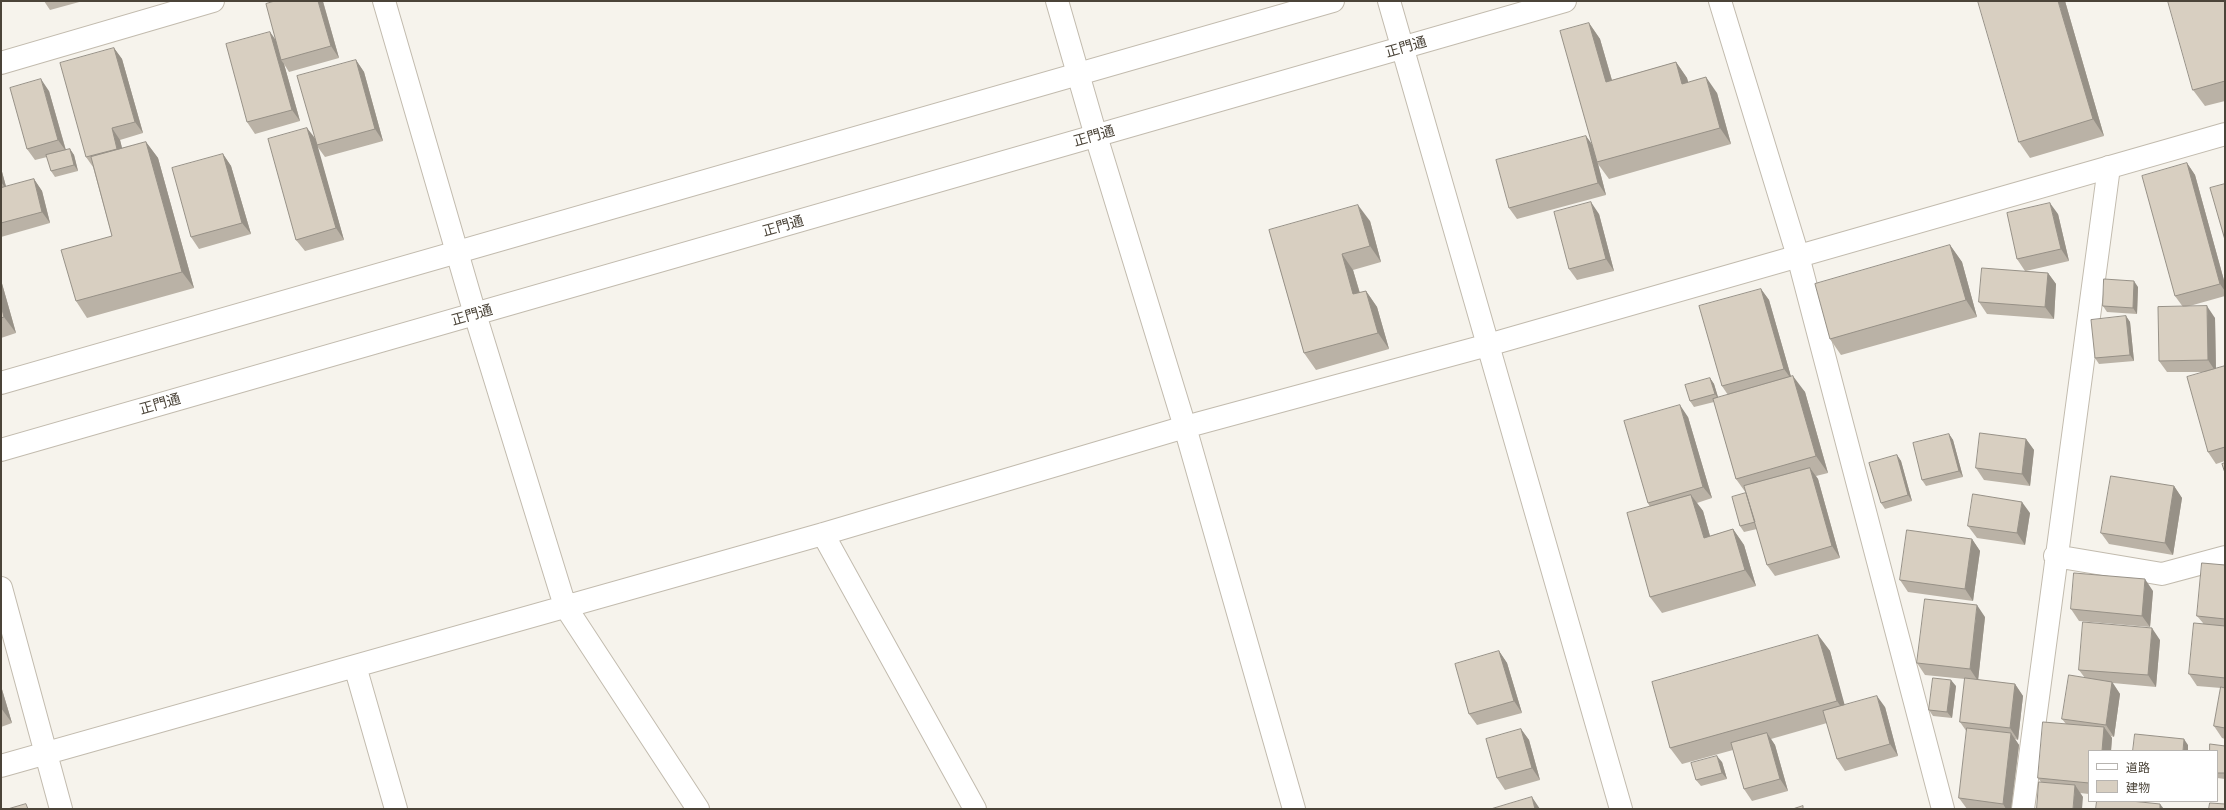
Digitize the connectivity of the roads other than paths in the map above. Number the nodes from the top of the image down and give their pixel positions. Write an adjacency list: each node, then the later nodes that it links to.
1 (213, 1): 9 (street)
2 (384, 1): 14 (street)
3 (1057, 1): 10 (street)
4 (1333, 1): 10 (street)
5 (1389, 1): 8 (street)
6 (1564, 1): 8 (street, 正門通)
7 (1720, 1): 15 (street)
8 (1403, 47): 12 (street, 正門通); 17 (street)
9 (1, 63)
10 (1078, 74): 12 (street); 14 (street)
11 (2225, 134): 13 (street)
12 (1096, 136): 16 (street, 正門通); 19 (street)
13 (2109, 167): 15 (street); 22 (street)
14 (457, 252): 16 (street); 18 (street)
15 (1798, 256): 17 (street); 35 (street)
16 (475, 314): 20 (street, 正門通); 25 (street)
17 (1488, 345): 19 (street); 34 (street)
18 (1, 383)
19 (1185, 427): 21 (street); 33 (street)
20 (1, 450)
21 (823, 534): 25 (street); 32 (street)
22 (2055, 556): 23 (street); 36 (street)
23 (2225, 557)
24 (1, 588): 27 (street)
25 (565, 606): 26 (street); 31 (street)
26 (355, 666): 27 (street); 30 (street)
27 (45, 753): 28 (street); 29 (street)
28 (1, 766)
29 (61, 809)
30 (396, 809)
31 (698, 809)
32 (974, 809)
33 (1294, 809)
34 (1622, 809)
35 (1943, 809)
36 (2023, 809)

